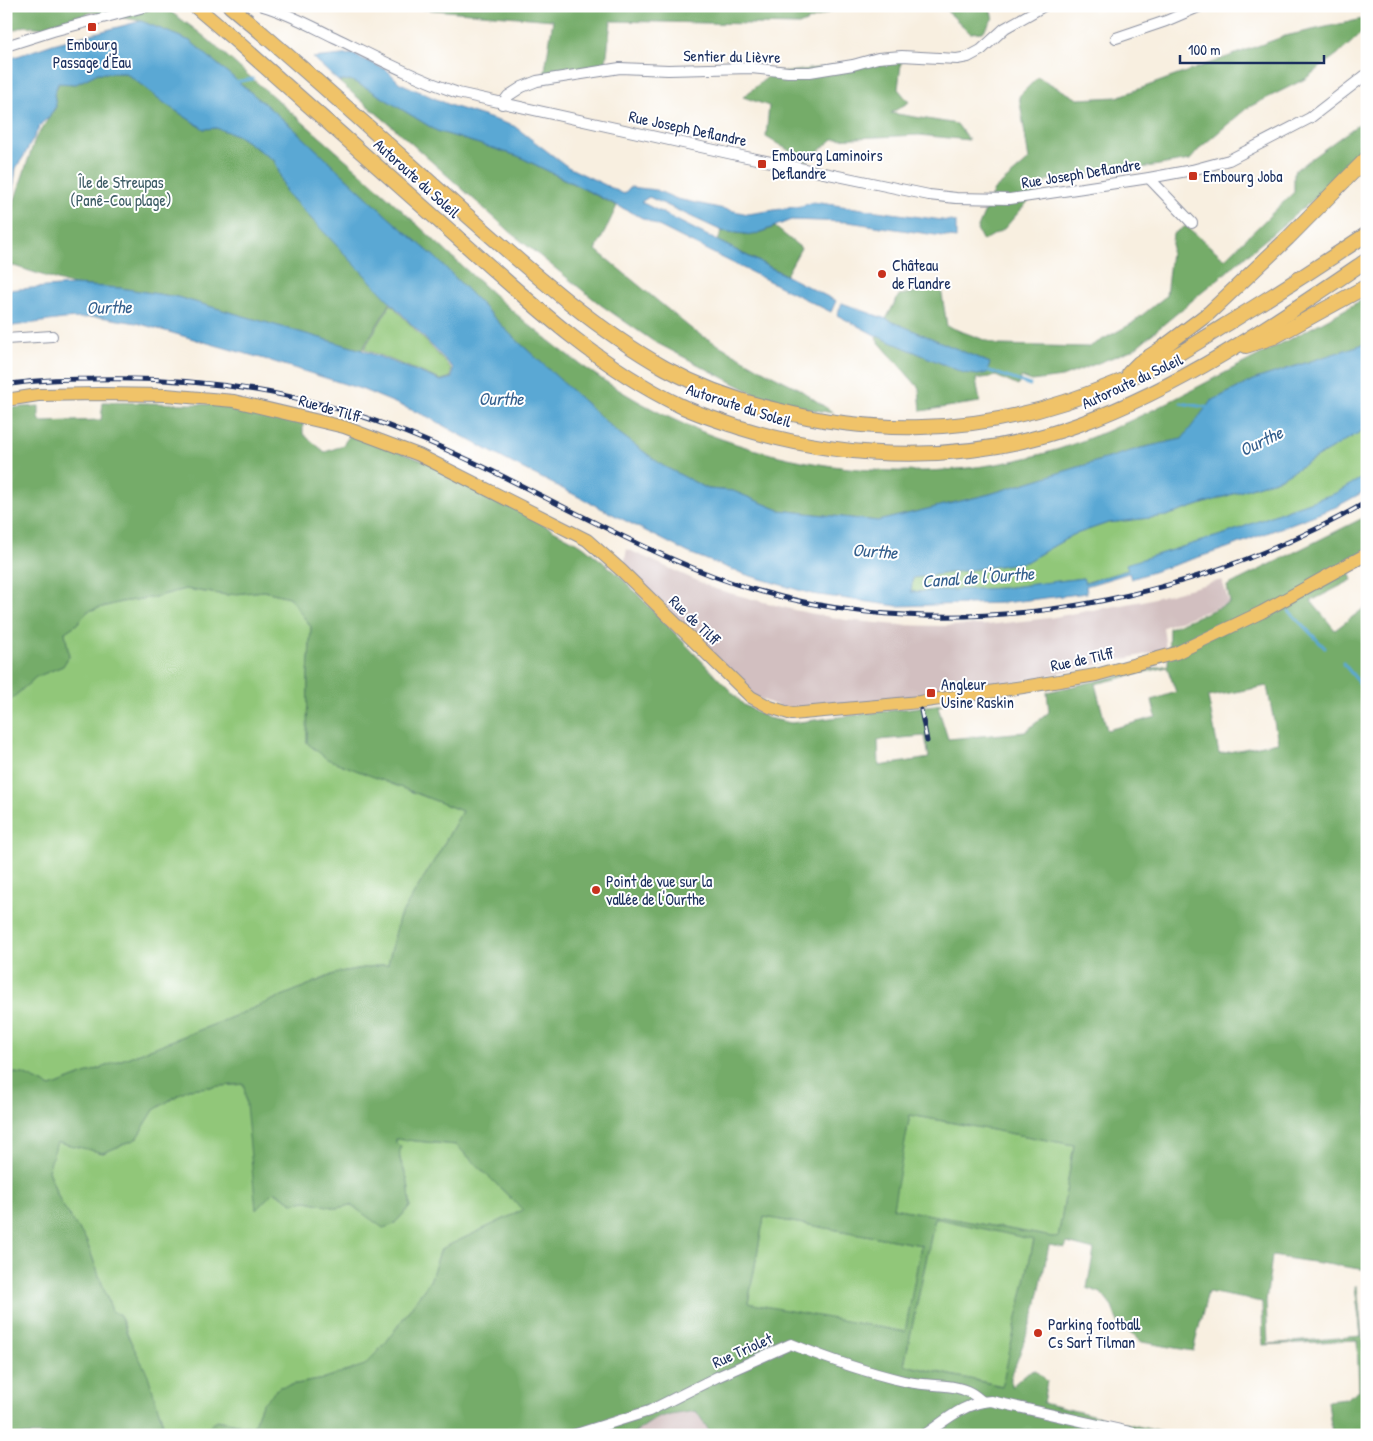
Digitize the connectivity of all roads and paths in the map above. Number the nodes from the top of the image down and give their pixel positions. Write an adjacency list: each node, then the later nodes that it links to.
1 (148, 6): 8 (street)
2 (195, 6): 19 (highway, Autoroute du Soleil)
3 (230, 6): 20 (highway, Autoroute du Soleil)
4 (263, 6): 10 (street, Rue Joseph Deflandre)
5 (1044, 6): 10 (street, Sentier du Lièvre)
6 (1201, 6): 7 (street)
7 (1116, 38)
8 (6, 46)
9 (1367, 74): 12 (street, Rue Joseph Deflandre)
10 (502, 104): 12 (street, Rue Joseph Deflandre)
11 (1367, 158): 20 (highway)
12 (1149, 178): 13 (street)
13 (1192, 223)
14 (1367, 234): 20 (highway, Autoroute du Soleil)
15 (1367, 260): 19 (highway, Autoroute du Soleil)
16 (1367, 286): 19 (highway)
17 (52, 336): 18 (street)
18 (6, 339)
19 (1227, 353)
20 (1124, 379)
21 (6, 400): 22 (main road, Rue de Tilff)
22 (1367, 554)
23 (984, 1402): 24 (street); 25 (street, Rue Triolet); 26 (street)
24 (926, 1434)
25 (573, 1435)
26 (1143, 1435)

